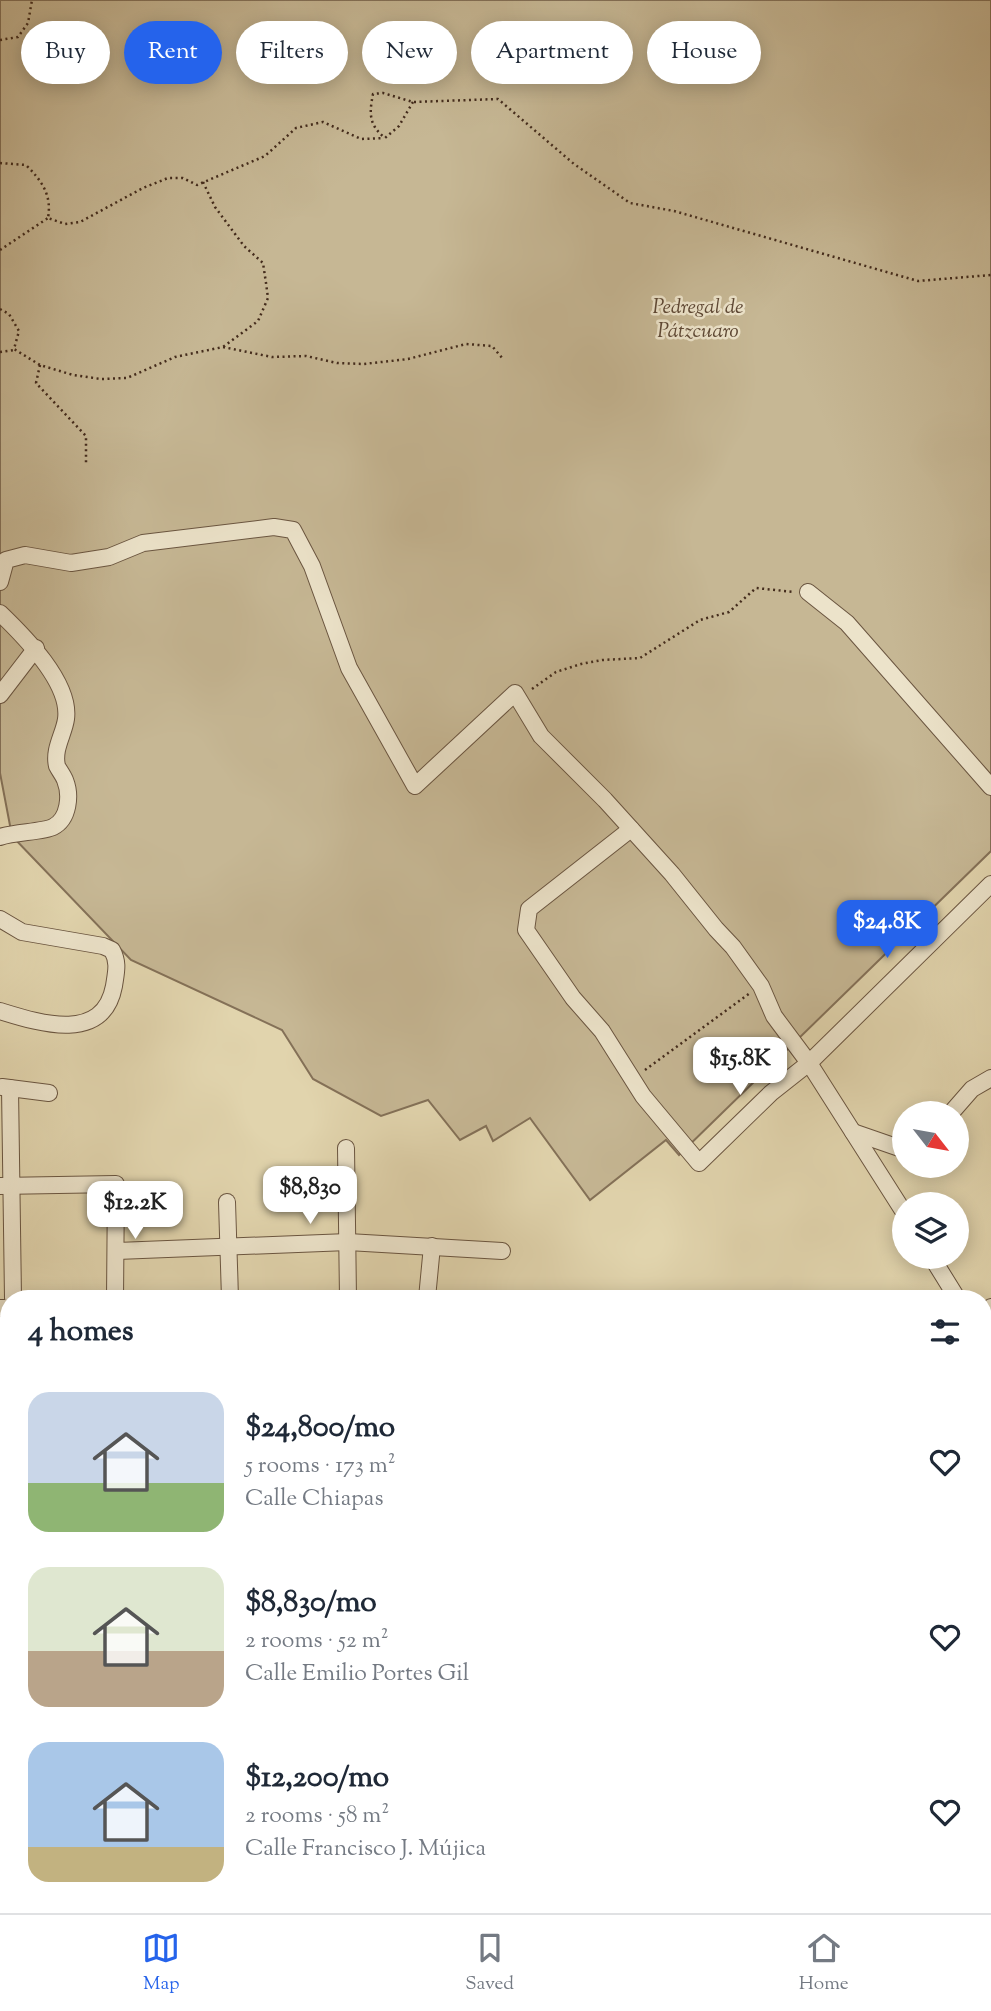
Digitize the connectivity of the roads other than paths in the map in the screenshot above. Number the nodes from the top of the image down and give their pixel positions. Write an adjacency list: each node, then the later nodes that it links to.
1 (0, 582): 7 (street)
2 (808, 592): 6 (street)
3 (0, 613): 4 (street)
4 (36, 648): 5 (street); 8 (street)
5 (0, 695)
6 (991, 787)
7 (631, 829): 12 (street); 12 (street)
8 (0, 837)
9 (991, 884): 12 (street)
10 (0, 919): 11 (street)
11 (0, 1011)
12 (809, 1063): 17 (street)
13 (991, 1078): 16 (street)
14 (5, 1087): 15 (street); 20 (street)
15 (49, 1093)
16 (962, 1101)
17 (853, 1132): 18 (street); 21 (street)
18 (892, 1146)
19 (346, 1148): 23 (street)
20 (5, 1186): 26 (street); 29 (street)
21 (892, 1194)
22 (227, 1202): 25 (street)
23 (348, 1242): 24 (street); 25 (street); 32 (street)
24 (432, 1246): 27 (street); 33 (street)
25 (228, 1248): 26 (street); 31 (street)
26 (117, 1251): 30 (street)
27 (502, 1251)
28 (939, 1269): 34 (street)
29 (12, 1290)
30 (116, 1290)
31 (230, 1290)
32 (348, 1290)
33 (428, 1290)
34 (952, 1290)

